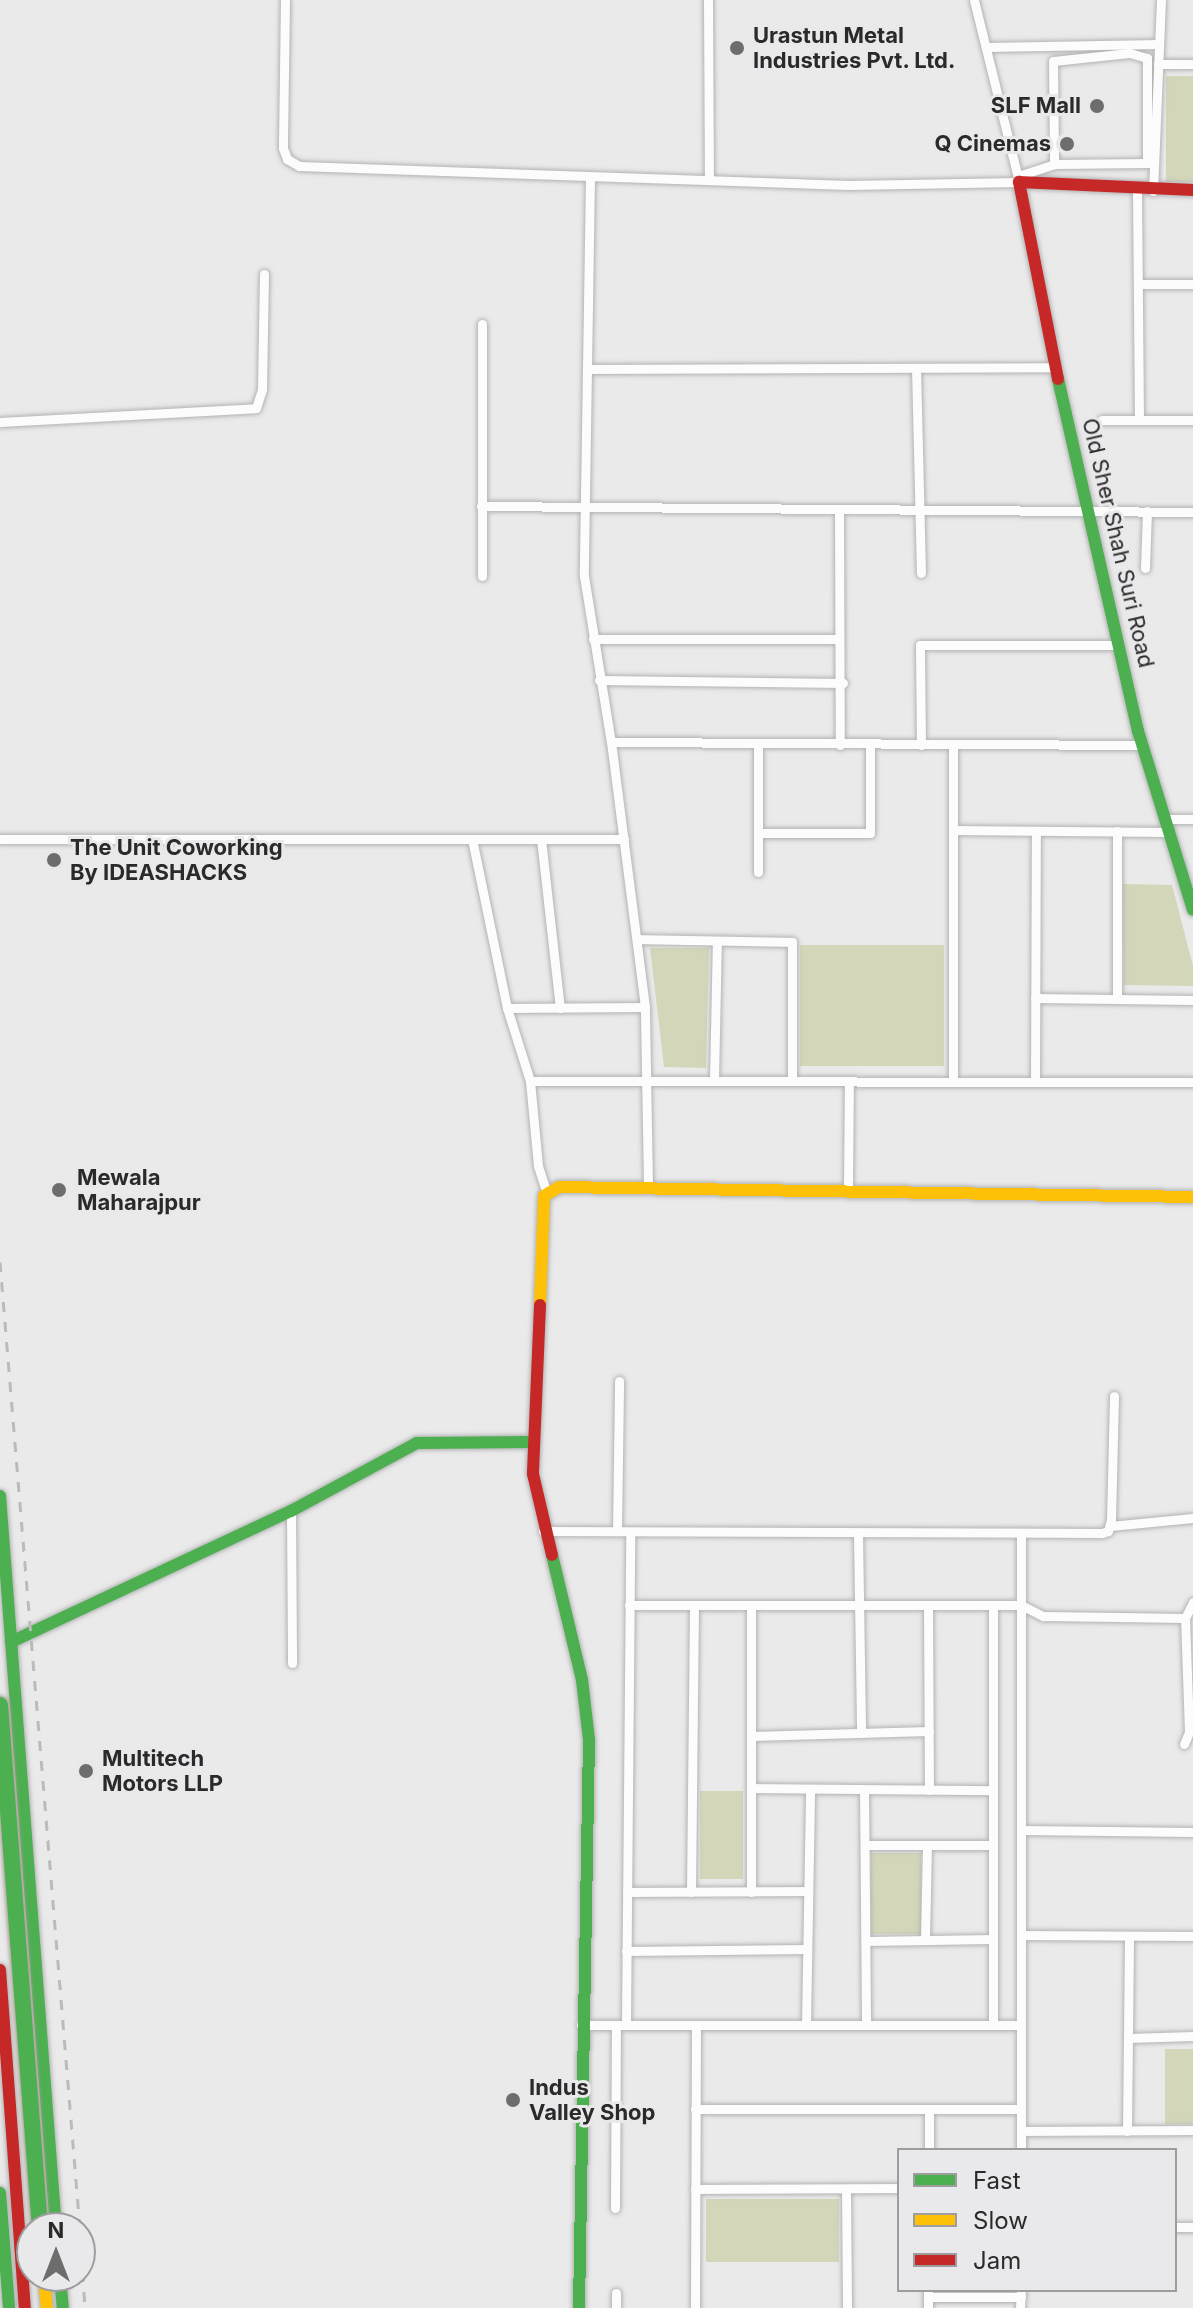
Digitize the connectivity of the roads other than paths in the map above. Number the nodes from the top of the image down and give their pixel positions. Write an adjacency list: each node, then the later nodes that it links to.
1 (285, 0): 10 (street)
2 (708, 0): 11 (street)
3 (974, 0): 6 (street)
4 (1161, 0): 5 (street)
5 (1159, 44): 6 (street); 7 (street)
6 (987, 47): 12 (street)
7 (1158, 64): 8 (street); 14 (street)
8 (1193, 64)
9 (1054, 164): 9 (street); 12 (street)
10 (590, 177): 11 (street); 21 (street)
11 (709, 179): 12 (street)
12 (1018, 179): 14 (main road); 19 (main road, Old Sher Shah Suri Road)
13 (1193, 190): 14 (main road)
14 (1145, 191): 16 (street)
15 (264, 274): 25 (street)
16 (1139, 284): 17 (street); 23 (street)
17 (1193, 284)
18 (482, 324): 26 (street)
19 (1056, 367): 20 (street); 30 (main road, Old Sher Shah Suri Road)
20 (916, 368): 21 (street); 29 (street)
21 (588, 369): 27 (street)
22 (1102, 420): 23 (street)
23 (1139, 420): 24 (street)
24 (1193, 420)
25 (0, 422)
26 (481, 506): 27 (street); 35 (street)
27 (585, 507): 28 (street); 36 (street)
28 (839, 509): 29 (street); 37 (street)
29 (918, 510): 30 (street); 34 (street)
30 (1088, 511): 31 (street); 38 (main road, Old Sher Shah Suri Road)
31 (1147, 511): 32 (street); 33 (street)
32 (1193, 512)
33 (1145, 568)
34 (921, 573)
35 (482, 576)
36 (593, 639): 37 (street); 39 (street)
37 (839, 639): 40 (street)
38 (1119, 645): 45 (street); 47 (main road, Old Sher Shah Suri Road)
39 (599, 680): 40 (street); 41 (street)
40 (843, 683): 43 (street)
41 (611, 742): 42 (street); 57 (street)
42 (758, 745): 43 (street); 53 (street)
43 (840, 745): 44 (street)
44 (870, 745): 45 (street); 53 (street)
45 (921, 745): 46 (street)
46 (953, 745): 47 (street); 50 (street)
47 (1143, 745): 49 (main road, Old Sher Shah Suri Road)
48 (1193, 819): 49 (street)
49 (1166, 826): 52 (street); 59 (main road, Old Sher Shah Suri Road)
50 (953, 830): 51 (street); 73 (street)
51 (1036, 831): 52 (street); 62 (street)
52 (1117, 831): 63 (street)
53 (758, 833): 58 (street)
54 (0, 839): 55 (street)
55 (472, 839): 56 (street); 66 (street)
56 (541, 839): 57 (street); 67 (street)
57 (624, 839): 60 (street)
58 (758, 872)
59 (1193, 910)
60 (637, 939): 61 (street); 65 (street)
61 (717, 941): 69 (street); 71 (street)
62 (1035, 998): 63 (street); 74 (street)
63 (1117, 999): 64 (street)
64 (1193, 1000)
65 (645, 1007): 67 (street); 68 (street)
66 (507, 1008): 67 (street); 70 (street)
67 (560, 1008)
68 (646, 1080): 69 (street); 70 (street); 76 (street)
69 (714, 1080): 71 (street)
70 (530, 1081): 78 (street)
71 (792, 1081): 72 (street)
72 (849, 1081): 73 (street); 77 (street)
73 (953, 1081): 74 (street)
74 (1035, 1082): 75 (street)
75 (1193, 1082)
76 (648, 1185): 77 (main road); 78 (main road)
77 (848, 1187): 79 (main road)
78 (547, 1193): 82 (main road)
79 (1193, 1197)
80 (619, 1381): 88 (street)
81 (1114, 1396): 86 (street)
82 (531, 1442): 84 (main road); 87 (main road)
83 (0, 1496): 101 (main road)
84 (291, 1511): 101 (main road); 102 (street)
85 (1193, 1518): 86 (street)
86 (1110, 1526): 91 (street)
87 (543, 1531): 88 (street); 133 (main road)
88 (617, 1531): 89 (street)
89 (630, 1532): 90 (street); 93 (street)
90 (858, 1534): 91 (street); 96 (street)
91 (1021, 1534): 99 (street)
92 (1193, 1602): 100 (street)
93 (629, 1605): 94 (street); 121 (street)
94 (694, 1605): 95 (street); 122 (street)
95 (751, 1605): 96 (street); 106 (street)
96 (859, 1605): 97 (street); 105 (street)
97 (928, 1605): 98 (street); 104 (street)
98 (993, 1605): 99 (street); 112 (street)
99 (1021, 1605): 100 (street); 115 (street)
100 (1185, 1618): 107 (street)
101 (11, 1642): 113 (main road)
102 (292, 1663)
103 (0, 1705): 155 (main road, bridge)
104 (929, 1731): 105 (street); 111 (street)
105 (861, 1733): 106 (street)
106 (751, 1736): 108 (street)
107 (1184, 1744)
108 (751, 1788): 109 (street); 123 (street)
109 (810, 1789): 110 (street); 120 (street)
110 (864, 1789): 111 (street); 117 (street)
111 (929, 1790): 112 (street)
112 (993, 1790): 119 (street)
113 (23, 1799): 114 (main road); 156 (main road)
114 (0, 1800)
115 (1022, 1830): 116 (street); 124 (street)
116 (1193, 1832)
117 (865, 1845): 118 (street); 129 (street)
118 (927, 1845): 119 (street); 128 (street)
119 (993, 1845): 127 (street)
120 (808, 1891): 123 (street); 130 (street)
121 (627, 1892): 122 (street); 131 (street)
122 (691, 1892): 123 (street)
123 (751, 1892)
124 (1022, 1935): 125 (street); 139 (street)
125 (1129, 1936): 126 (street); 141 (street)
126 (1193, 1936)
127 (993, 1939): 128 (street); 138 (street)
128 (925, 1940): 129 (street)
129 (866, 1941): 137 (street)
130 (807, 1949): 131 (street); 136 (street)
131 (626, 1951): 134 (street)
132 (0, 1970): 161 (main road)
133 (581, 2025): 134 (street); 162 (main road)
134 (621, 2025): 135 (street); 154 (street)
135 (696, 2025): 136 (street); 142 (street)
136 (806, 2025): 137 (street)
137 (866, 2025): 138 (street)
138 (993, 2025): 139 (street)
139 (1021, 2025): 144 (street)
140 (1193, 2036): 141 (street)
141 (1128, 2038): 147 (street)
142 (695, 2109): 143 (street); 151 (street)
143 (929, 2109): 144 (street); 148 (street)
144 (1021, 2109): 146 (street)
145 (1193, 2130): 147 (street)
146 (1021, 2131): 147 (street); 149 (street)
147 (1127, 2131)
148 (929, 2148)
149 (1021, 2148)
150 (897, 2188): 152 (street)
151 (695, 2189): 152 (street); 164 (street)
152 (846, 2189): 165 (street)
153 (0, 2193): 160 (main road)
154 (615, 2208)
155 (39, 2212)
156 (55, 2212)
157 (616, 2293): 163 (street)
158 (1021, 2293): 159 (street); 166 (street)
159 (928, 2298)
160 (9, 2308)
161 (25, 2308)
162 (579, 2308)
163 (616, 2308)
164 (695, 2308)
165 (847, 2308)
166 (1020, 2308)

